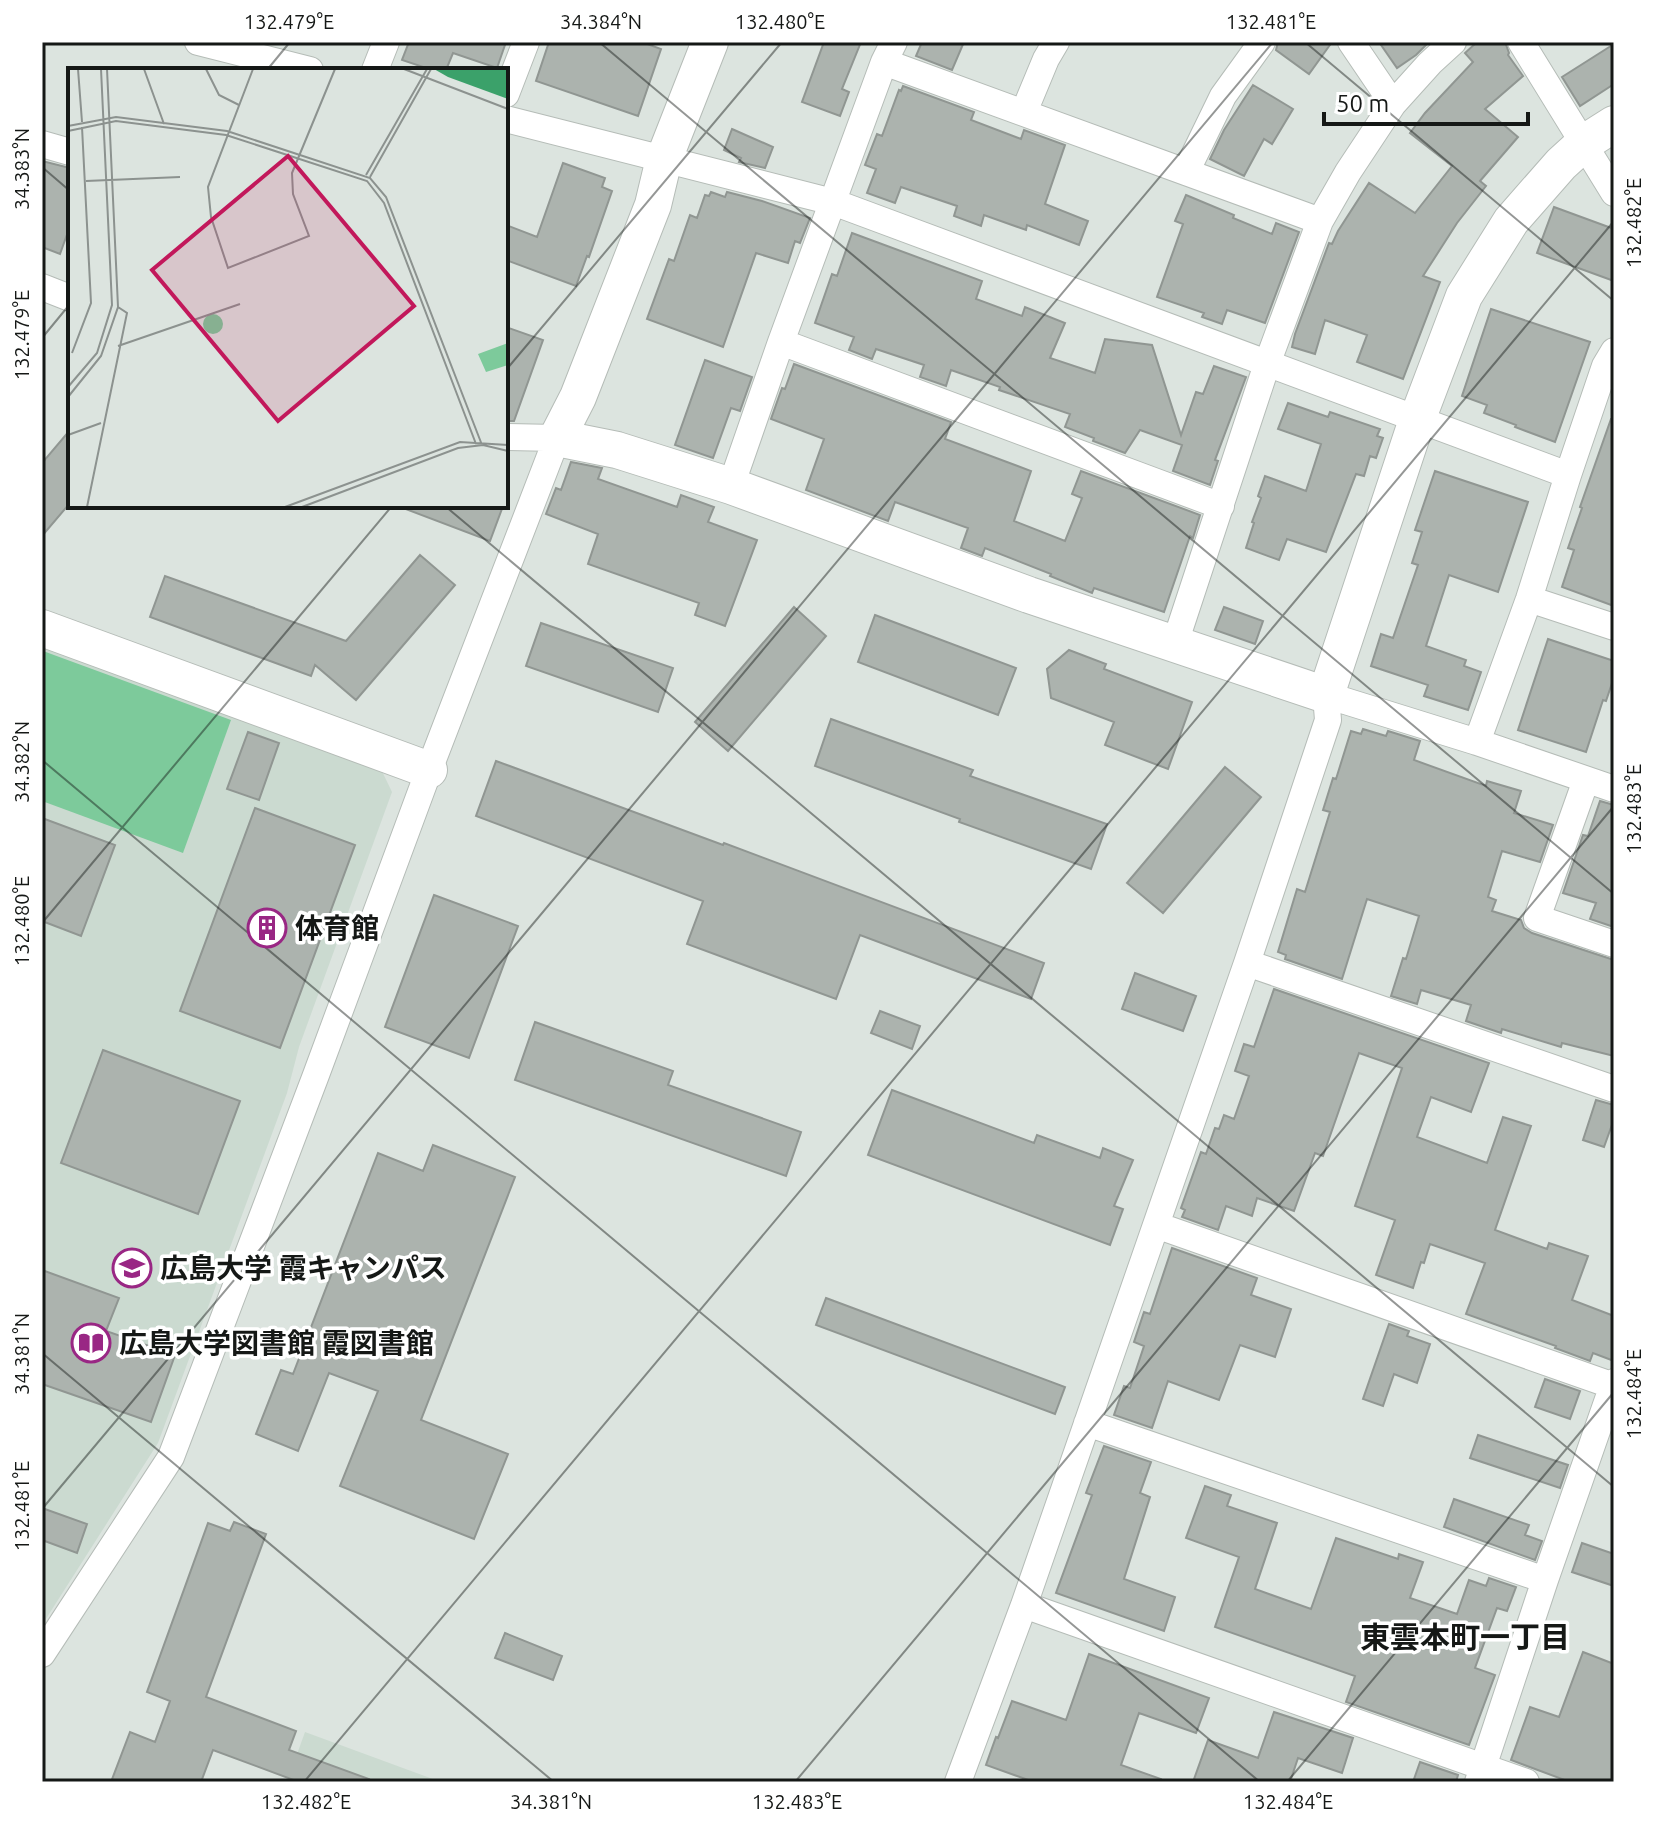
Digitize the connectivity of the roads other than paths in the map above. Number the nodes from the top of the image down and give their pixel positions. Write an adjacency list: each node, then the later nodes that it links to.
1 (198, 42): 11 (street)
2 (386, 42): 13 (street)
3 (526, 42): 14 (street)
4 (710, 42): 22 (street)
5 (1056, 42): 16 (street)
6 (1262, 42): 23 (street)
7 (1351, 42): 15 (street)
8 (1453, 42): 15 (street)
9 (1521, 42): 19 (street)
10 (889, 52): 16 (street); 25 (street)
11 (245, 55): 12 (street)
12 (301, 68)
13 (376, 68)
14 (508, 89)
15 (1393, 104): 26 (street)
16 (1024, 112): 23 (street)
17 (508, 120): 22 (street)
18 (1614, 124): 19 (street)
19 (1584, 143): 24 (street); 32 (street)
20 (42, 144): 21 (street)
21 (68, 151)
22 (664, 159): 25 (street); 34 (street)
23 (1186, 172): 26 (street)
24 (1614, 193)
25 (833, 202): 29 (street); 31 (street)
26 (1320, 221): 31 (street)
27 (42, 287): 28 (street)
28 (68, 297)
29 (781, 342): 36 (street); 37 (street)
30 (1614, 351): 35 (street)
31 (1267, 364): 32 (street); 37 (street)
32 (1417, 420): 35 (street); 42 (street)
33 (508, 437): 34 (street)
34 (557, 438): 36 (street); 44 (street)
35 (1568, 475): 38 (street)
36 (731, 486): 41 (street)
37 (1221, 506): 41 (street)
38 (1529, 599): 39 (street); 43 (street)
39 (1614, 627)
40 (42, 628): 44 (street)
41 (1175, 643): 42 (street)
42 (1326, 695): 43 (street); 48 (street)
43 (1477, 742): 45 (street)
44 (429, 770): 55 (street)
45 (1586, 780): 46 (street); 47 (street)
46 (1614, 789)
47 (1614, 944)
48 (1247, 963): 49 (street); 50 (street)
49 (1614, 1089)
50 (1156, 1225): 51 (street); 52 (street)
51 (1614, 1385): 53 (street)
52 (1087, 1423): 53 (street); 54 (street)
53 (1545, 1580): 56 (street)
54 (1024, 1605): 56 (street); 57 (street)
55 (42, 1654)
56 (1481, 1774): 58 (street)
57 (958, 1782)
58 (1526, 1782)

